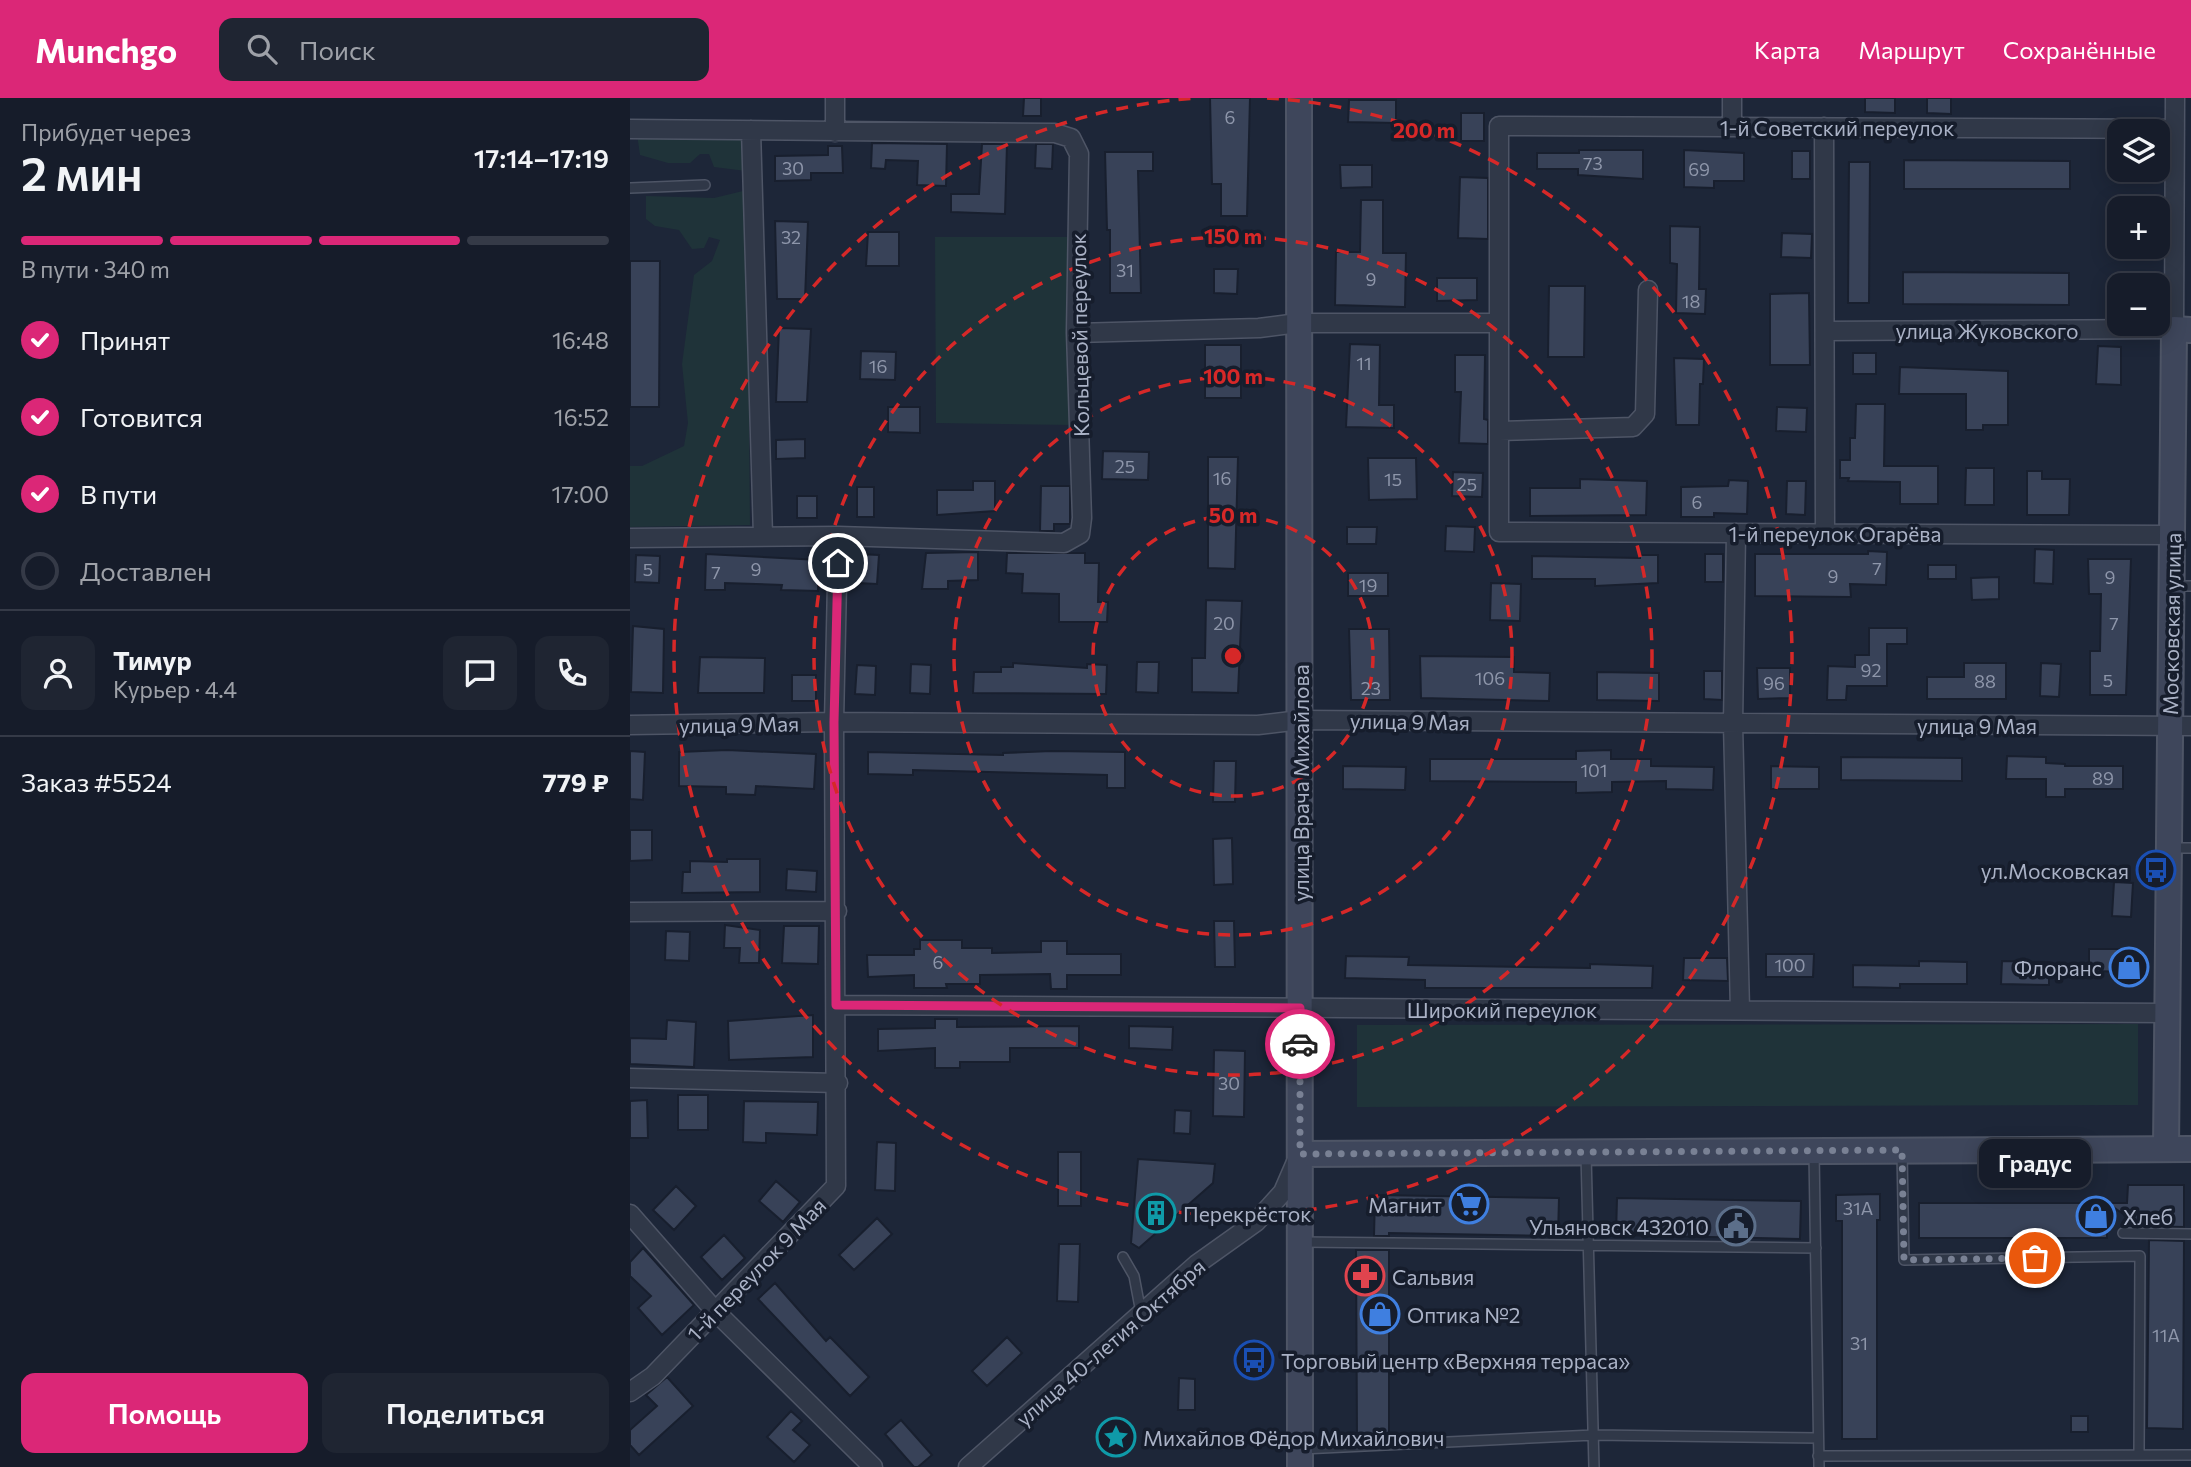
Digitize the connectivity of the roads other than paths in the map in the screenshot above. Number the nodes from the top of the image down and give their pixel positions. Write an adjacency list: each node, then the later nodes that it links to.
1 (835, 98): 9 (street)
2 (1298, 98): 14 (main road, улица Врача Михайлова)
3 (1732, 98): 5 (street)
4 (2175, 98): 10 (street, Московская улица)
5 (1732, 127): 6 (street, 1-й Советский переулок); 15 (street, 1-й Советский переулок)
6 (1824, 127): 10 (street, 1-й Советский переулок); 17 (street)
7 (630, 129): 8 (street, Кольцевой переулок)
8 (751, 130): 9 (street, Кольцевой переулок); 23 (street)
9 (835, 132): 18 (street, Кольцевой переулок)
10 (2180, 138): 16 (street, Московская улица)
11 (705, 185): 12 (lane)
12 (630, 188)
13 (1648, 290): 19 (street)
14 (1298, 323): 15 (street); 18 (street); 27 (main road, улица Врача Михайлова)
15 (1499, 323): 19 (street)
16 (2183, 329): 17 (street, улица Жуковского); 22 (main road, Московская улица)
17 (1825, 331): 20 (street)
18 (1076, 333): 24 (street, Кольцевой переулок)
19 (1499, 431): 21 (street, 1-й переулок Огарёва)
20 (1825, 532): 21 (street, 1-й переулок Огарёва); 22 (street, 1-й переулок Огарёва)
21 (1736, 533): 29 (street)
22 (2172, 535): 26 (main road, Московская улица)
23 (763, 536): 24 (street, Кольцевой переулок); 25 (street, Кольцевой переулок)
24 (838, 537): 28 (street, 1-й переулок 9 Мая)
25 (630, 538)
26 (2181, 586): 31 (main road, Московская улица)
27 (1300, 720): 28 (street, улица 9 Мая); 29 (street, улица 9 Мая); 36 (main road, улица Врача Михайлова)
28 (834, 722): 30 (street, улица 9 Мая); 33 (street, 1-й переулок 9 Мая)
29 (1732, 724): 31 (street, улица 9 Мая); 37 (street)
30 (630, 725)
31 (2181, 726): 32 (main road, Московская улица)
32 (2180, 848): 38 (main road, Московская улица)
33 (836, 911): 34 (street); 35 (street, 1-й переулок 9 Мая)
34 (630, 912)
35 (836, 1005): 36 (street, Широкий переулок); 40 (street, 1-й переулок 9 Мая)
36 (1300, 1008): 37 (street, Широкий переулок); 46 (main road, улица Врача Михайлова)
37 (1740, 1010): 38 (street, Широкий переулок)
38 (2168, 1013): 41 (main road, Московская улица)
39 (630, 1078): 40 (street)
40 (838, 1083): 54 (street, 1-й переулок 9 Мая)
41 (2166, 1149): 42 (main road); 44 (main road)
42 (2191, 1149)
43 (1814, 1150): 44 (main road); 45 (main road); 52 (lane)
44 (1902, 1150): 59 (lane)
45 (1586, 1152): 46 (main road); 51 (lane)
46 (1300, 1154): 50 (main road, улица Врача Михайлова); 55 (street, улица 40-летия Октября)
47 (630, 1214): 54 (street)
48 (2123, 1233): 49 (lane)
49 (2191, 1234)
50 (1299, 1242): 51 (lane); 62 (main road, улица Врача Михайлова)
51 (1587, 1243): 52 (lane); 57 (lane)
52 (1816, 1248): 58 (lane)
53 (1123, 1257): 55 (lane)
54 (716, 1312): 56 (street, 1-й переулок 9 Мая); 63 (street)
55 (1141, 1313): 64 (street, улица 40-летия Октября)
56 (630, 1392)
57 (1594, 1435): 58 (lane); 62 (lane); 65 (lane)
58 (1818, 1438): 61 (lane)
59 (2139, 1455): 60 (lane); 61 (lane)
60 (2191, 1455)
61 (1818, 1456): 66 (lane)
62 (1300, 1458)
63 (873, 1467)
64 (968, 1467)
65 (1594, 1467)
66 (1819, 1467)

